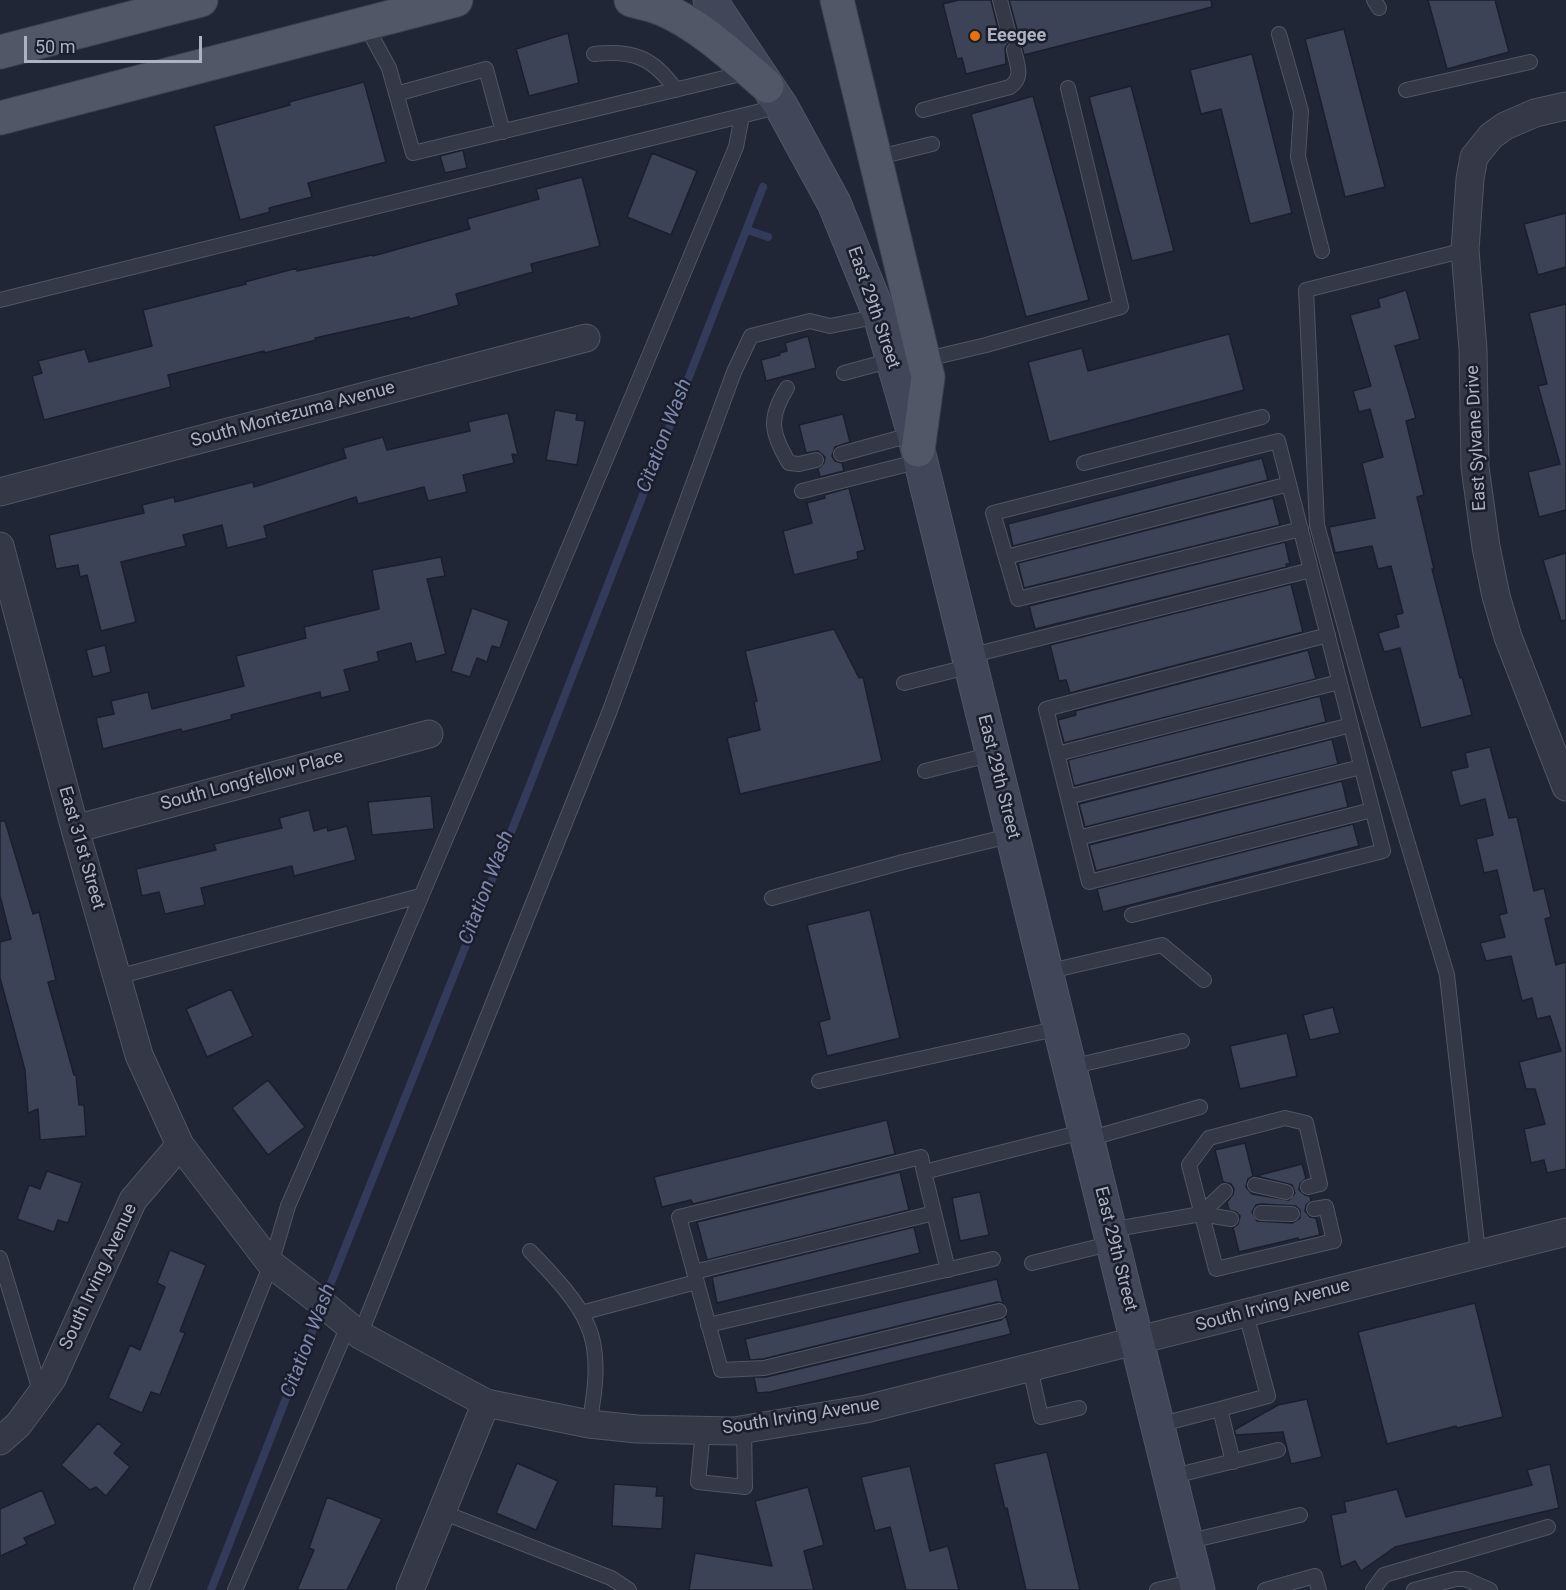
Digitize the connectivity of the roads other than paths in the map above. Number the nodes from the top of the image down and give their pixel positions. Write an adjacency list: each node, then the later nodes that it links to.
1 (201, 0): 11 (main road)
2 (456, 0): 7 (main road)
3 (631, 0): 14 (main road)
4 (710, 0): 14 (street, East 29th Street)
5 (837, 0): 25 (main road)
6 (1000, 0): 9 (lane)
7 (365, 24): 18 (lane); 22 (main road)
8 (1279, 34): 27 (lane)
9 (1009, 35)
10 (1014, 50): 20 (lane)
11 (0, 52)
12 (594, 54): 16 (lane)
13 (1530, 62): 17 (lane)
14 (766, 88): 16 (lane); 21 (lane); 29 (street, East 29th Street)
15 (1068, 88): 31 (lane)
16 (676, 90): 23 (lane)
17 (1406, 90)
18 (396, 94): 23 (lane); 23 (lane)
19 (1566, 106): 26 (street, East Sylvane Drive)
20 (923, 110)
21 (742, 116): 28 (lane); 62 (lane)
22 (0, 118)
23 (503, 132)
24 (932, 144): 25 (lane)
25 (875, 158): 31 (main road)
26 (1465, 250): 56 (street, East Sylvane Drive); 87 (lane)
27 (1322, 251)
28 (0, 300)
29 (880, 316): 31 (street, East 29th Street); 98 (lane)
30 (586, 338): 41 (street, South Montezuma Avenue)
31 (908, 360): 32 (lane); 35 (main road)
32 (844, 373)
33 (787, 388): 37 (lane)
34 (1262, 417): 38 (lane)
35 (917, 448): 36 (lane); 40 (lane); 47 (street, East 29th Street)
36 (841, 454)
37 (816, 460)
38 (1084, 463)
39 (1289, 484): 42 (lane); 44 (lane); 44 (lane)
40 (802, 491)
41 (0, 492)
42 (1300, 529): 44 (lane); 45 (lane)
43 (0, 546): 59 (street, East 31st Street)
44 (1006, 557)
45 (1311, 570): 46 (lane); 47 (lane)
46 (1328, 635): 48 (lane); 53 (lane)
47 (970, 661): 49 (lane); 52 (street, East 29th Street)
48 (1339, 682): 50 (lane); 53 (lane)
49 (904, 683)
50 (1351, 725): 54 (lane); 57 (lane)
51 (429, 734): 59 (street, South Longfellow Place)
52 (993, 754): 55 (lane); 60 (street, East 29th Street)
53 (1057, 754): 57 (lane)
54 (1361, 767): 58 (lane); 61 (lane)
55 (925, 771)
56 (1566, 787)
57 (1068, 798): 61 (lane)
58 (1372, 810): 61 (lane); 64 (lane)
59 (75, 829): 66 (street, East 31st Street)
60 (1013, 835): 63 (lane); 65 (street, East 29th Street)
61 (1078, 838)
62 (420, 896): 66 (lane); 91 (lane)
63 (772, 898)
64 (1132, 915)
65 (1046, 972): 67 (lane); 68 (street, East 29th Street)
66 (117, 977): 74 (street, East 31st Street)
67 (1204, 980)
68 (1060, 1028): 70 (street, East 29th Street); 71 (lane)
69 (1182, 1041): 70 (lane)
70 (1070, 1067): 73 (street, East 29th Street)
71 (819, 1081)
72 (1200, 1107): 73 (lane)
73 (1087, 1135): 75 (lane); 85 (street, East 29th Street)
74 (180, 1145): 91 (street, South Irving Avenue); 101 (street, South Irving Avenue)
75 (924, 1172): 79 (lane); 93 (lane)
76 (1255, 1185): 78 (lane)
77 (1225, 1191): 81 (lane)
78 (1286, 1192)
79 (934, 1213): 92 (lane); 93 (lane)
80 (1261, 1213): 82 (lane)
81 (1201, 1214): 81 (lane); 83 (lane); 85 (lane)
82 (1292, 1214)
83 (1231, 1219)
84 (1566, 1232): 87 (street, South Irving Avenue)
85 (1112, 1237): 90 (lane); 99 (street, East 29th Street)
86 (530, 1251): 105 (lane)
87 (1478, 1253): 96 (street, South Irving Avenue)
88 (0, 1258): 101 (lane)
89 (993, 1259): 92 (lane)
90 (1032, 1263)
91 (271, 1264): 98 (street, South Irving Avenue); 118 (lane)
92 (948, 1270): 97 (lane)
93 (695, 1277): 95 (lane); 97 (lane)
94 (999, 1311): 97 (lane)
95 (585, 1312)
96 (1246, 1314): 99 (street, South Irving Avenue); 104 (lane)
97 (708, 1325)
98 (354, 1331): 102 (street, South Irving Avenue); 119 (lane)
99 (1137, 1341): 100 (street, South Irving Avenue); 106 (street, East 29th Street)
100 (1030, 1368): 103 (lane); 107 (street, South Irving Avenue)
101 (41, 1394): 109 (street, South Irving Avenue)
102 (486, 1403): 105 (street, South Irving Avenue); 113 (street)
103 (1079, 1408)
104 (1220, 1408): 106 (lane); 111 (lane)
105 (589, 1425): 108 (street, South Irving Avenue)
106 (1158, 1425): 112 (street, East 29th Street)
107 (744, 1429): 108 (street, South Irving Avenue); 108 (lane)
108 (703, 1431)
109 (0, 1441)
110 (1278, 1450): 111 (lane)
111 (1233, 1462): 112 (lane)
112 (1170, 1477): 116 (street, East 29th Street)
113 (442, 1512): 120 (street); 121 (lane)
114 (1300, 1515): 116 (lane)
115 (1548, 1527): 125 (lane)
116 (1186, 1542): 117 (street, East 29th Street)
117 (1197, 1585): 122 (lane)
118 (141, 1590)
119 (235, 1590)
120 (410, 1590)
121 (629, 1590)
122 (1157, 1590)
123 (1265, 1590): 124 (lane)
124 (1319, 1590)
125 (1373, 1590)
126 (1414, 1590): 127 (lane)
127 (1490, 1590)

